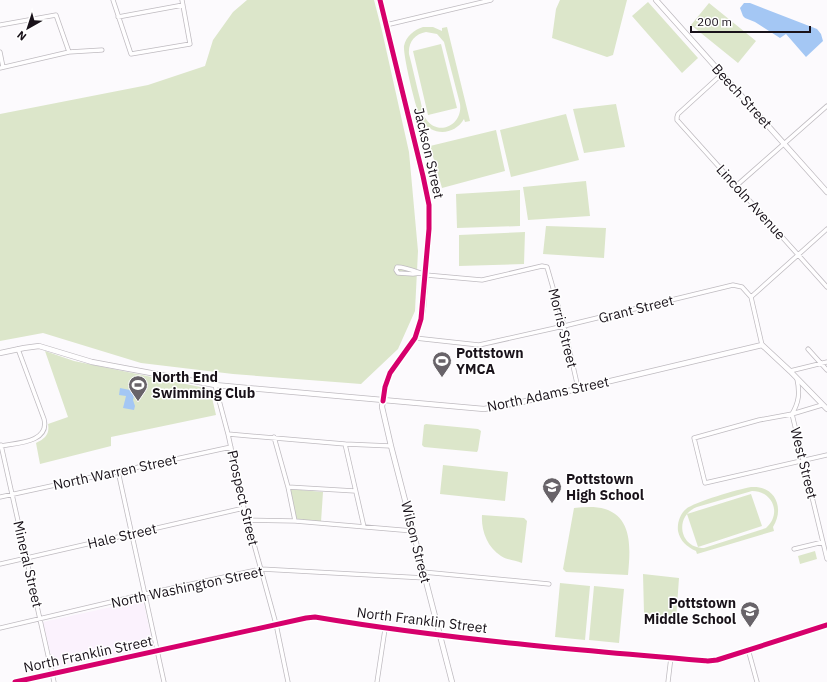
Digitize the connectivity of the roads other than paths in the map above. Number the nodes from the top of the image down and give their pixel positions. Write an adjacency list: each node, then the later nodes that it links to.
1 (113, 0): 8 (street)
2 (182, 0): 7 (street)
3 (380, 0): 9 (street, Jackson Street)
4 (491, 0): 6 (street)
5 (656, 0): 15 (street, Beech Street)
6 (479, 1): 9 (street)
7 (183, 5): 8 (street); 8 (street)
8 (118, 17)
9 (386, 24): 23 (street, Jackson Street)
10 (0, 26): 13 (street)
11 (102, 50): 13 (street)
12 (0, 52): 14 (street)
13 (69, 52): 14 (street)
14 (1, 68)
15 (722, 74): 17 (street, Beech Street); 18 (street, Lincoln Avenue)
16 (827, 106): 17 (street)
17 (784, 143): 18 (street); 19 (street, Beech Street)
18 (736, 186): 21 (street, Lincoln Avenue)
19 (827, 192)
20 (827, 229): 21 (street)
21 (798, 255): 24 (street, Lincoln Avenue); 25 (street)
22 (421, 273): 22 (street); 23 (street)
23 (426, 275): 26 (street, Morris Street); 27 (street, Jackson Street)
24 (827, 287)
25 (751, 297): 26 (street, Grant Street); 28 (street)
26 (564, 326): 27 (street, Grant Street); 38 (street, Morris Street)
27 (416, 338): 39 (street, Jackson Street)
28 (762, 345): 35 (street); 38 (street, North Adams Street)
29 (18, 349): 31 (street, North Adams Street); 37 (street, North Adams Street); 46 (street)
30 (808, 349): 33 (street)
31 (0, 353)
32 (827, 362): 33 (street)
33 (821, 364): 34 (street); 35 (street)
34 (827, 370)
35 (790, 371): 36 (street)
36 (796, 378): 40 (street); 42 (street)
37 (215, 385): 39 (street, North Adams Street); 43 (street, Prospect Street)
38 (578, 388): 39 (street, North Adams Street)
39 (383, 400): 48 (street, Wilson Street)
40 (822, 405): 41 (street); 42 (street)
41 (827, 409)
42 (792, 414): 50 (street, West Street); 50 (street)
43 (228, 434): 44 (street); 47 (street, Prospect Street)
44 (274, 437): 45 (street); 52 (street)
45 (345, 444): 48 (street); 53 (street)
46 (1, 446): 54 (street, Mineral Street)
47 (231, 446): 51 (street, North Warren Street); 56 (street, Prospect Street)
48 (391, 446): 60 (street, Wilson Street)
49 (827, 454): 50 (street)
50 (803, 460): 63 (street, West Street)
51 (118, 471): 54 (street, North Warren Street); 61 (street)
52 (288, 487): 53 (street); 58 (street)
53 (355, 491): 59 (street)
54 (13, 494): 55 (street, North Warren Street); 66 (street, Mineral Street)
55 (0, 497)
56 (244, 508): 57 (street, Prospect Street); 61 (street, Hale Street)
57 (247, 520): 58 (street); 69 (street, Prospect Street)
58 (294, 521): 59 (street)
59 (364, 527): 60 (street)
60 (413, 531): 70 (street, Wilson Street)
61 (131, 534): 66 (street, Hale Street); 73 (street)
62 (827, 536): 63 (street)
63 (822, 538): 64 (street, West Street)
64 (823, 542): 65 (street); 67 (street, West Street)
65 (794, 550)
66 (26, 558): 68 (street, Hale Street); 74 (street, Mineral Street)
67 (827, 559)
68 (0, 564)
69 (261, 570): 71 (street, North Washington Street); 73 (street, North Washington Street); 75 (street, Prospect Street)
70 (423, 572): 71 (street, Wilson Street); 72 (street)
71 (424, 578): 79 (street, Wilson Street)
72 (549, 584)
73 (145, 594): 74 (street, North Washington Street); 81 (street)
74 (40, 619): 77 (street, North Washington Street); 83 (street, Mineral Street)
75 (276, 624): 78 (street, North Franklin Street); 81 (street, North Franklin Street); 87 (street, Prospect Street)
76 (827, 625): 80 (street, North Franklin Street)
77 (0, 628)
78 (385, 629): 79 (street, North Franklin Street); 88 (street)
79 (440, 635): 82 (street, North Franklin Street); 89 (street, Wilson Street)
80 (748, 649): 82 (street, North Franklin Street); 91 (street)
81 (157, 652): 83 (street, North Franklin Street); 86 (street)
82 (671, 657): 90 (street)
83 (52, 674): 84 (street, North Franklin Street); 85 (street, Mineral Street)
84 (15, 682)
85 (54, 682)
86 (164, 682)
87 (288, 682)
88 (377, 682)
89 (452, 682)
90 (668, 682)
91 (757, 682)

